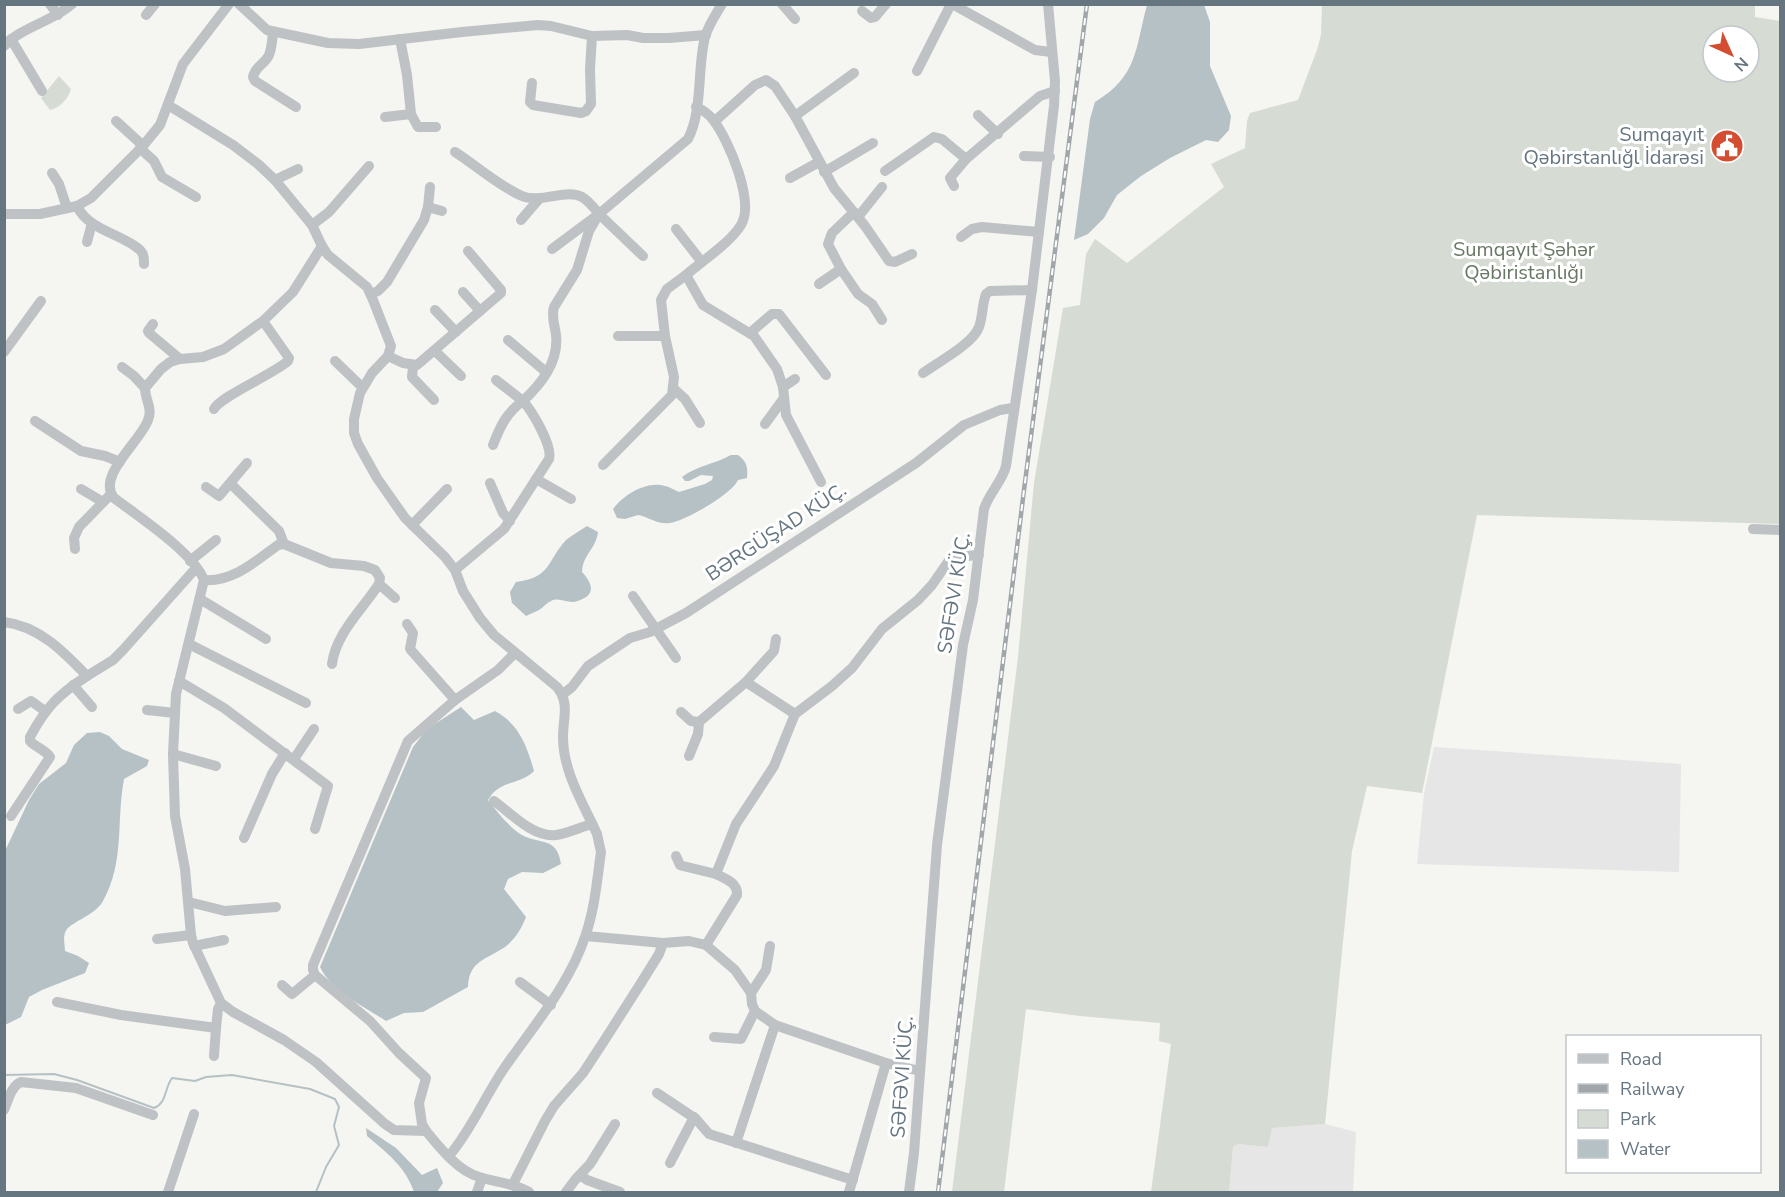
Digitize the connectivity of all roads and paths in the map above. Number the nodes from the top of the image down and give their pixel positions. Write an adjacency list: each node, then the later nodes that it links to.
1 (50, 4): 12 (street)
2 (72, 4): 12 (street)
3 (155, 4): 13 (street)
4 (229, 4): 26 (street)
5 (239, 4): 15 (street)
6 (722, 4): 16 (street)
7 (782, 4): 14 (street)
8 (886, 4): 11 (street)
9 (951, 4): 20 (street); 21 (street)
10 (1048, 4): 20 (street, SƏFƏVI KÜÇ.)
11 (862, 11)
12 (58, 15): 19 (street)
13 (146, 15)
14 (795, 19)
15 (273, 32): 18 (street); 27 (street)
16 (706, 35): 17 (street); 28 (street)
17 (592, 36): 18 (street); 23 (street)
18 (400, 39): 29 (street)
19 (8, 43): 24 (street)
20 (1050, 52): 25 (street, SƏFƏVI KÜÇ.)
21 (917, 71)
22 (854, 73): 31 (street)
23 (532, 83)
24 (42, 91)
25 (1055, 91): 36 (street); 41 (street, SƏFƏVI KÜÇ.)
26 (168, 105): 38 (street); 49 (street)
27 (296, 107)
28 (696, 107): 34 (street); 59 (street)
29 (411, 114): 32 (street); 35 (street)
30 (978, 115): 36 (street)
31 (795, 116): 34 (street); 44 (street)
32 (384, 117)
33 (116, 121): 38 (street)
34 (715, 122): 73 (street)
35 (436, 127)
36 (998, 134): 42 (street)
37 (873, 143): 44 (street)
38 (142, 147): 53 (street); 55 (street)
39 (455, 152): 54 (street)
40 (1024, 156): 41 (street)
41 (1050, 157): 65 (street, SƏFƏVI KÜÇ.)
42 (966, 159): 46 (street); 50 (street)
43 (369, 166): 63 (street)
44 (822, 167): 48 (street); 60 (street)
45 (298, 169): 49 (street)
46 (885, 171)
47 (52, 173): 55 (street)
48 (790, 178)
49 (275, 180): 63 (street)
50 (954, 186)
51 (430, 187): 56 (street)
52 (882, 187): 60 (street)
53 (196, 197)
54 (539, 199): 59 (street); 61 (street)
55 (72, 207): 58 (street); 62 (street)
56 (428, 207): 57 (street); 80 (street)
57 (442, 211)
58 (4, 214)
59 (599, 214): 69 (street); 72 (street); 99 (street)
60 (856, 214): 71 (street); 75 (street)
61 (521, 220)
62 (92, 223): 67 (street); 74 (street)
63 (312, 225): 68 (street)
64 (676, 229): 73 (street)
65 (1040, 232): 66 (street); 78 (street, SƏFƏVI KÜÇ.)
66 (961, 237)
67 (87, 242)
68 (322, 246): 80 (street); 85 (street)
69 (552, 249)
70 (468, 251): 83 (street)
71 (912, 254)
72 (643, 256)
73 (701, 261): 76 (street)
74 (144, 264)
75 (841, 269): 77 (street); 84 (street)
76 (686, 275): 88 (street); 90 (street)
77 (819, 284)
78 (1032, 290): 100 (street); 111 (street, SƏFƏVI KÜÇ.)
79 (463, 292): 83 (street)
80 (371, 294): 94 (street)
81 (41, 301): 93 (street)
82 (435, 310): 87 (street)
83 (480, 311): 87 (street)
84 (882, 320)
85 (263, 321): 95 (street); 112 (street)
86 (153, 324): 95 (street)
87 (456, 332): 92 (street)
88 (750, 333): 101 (street); 108 (street)
89 (618, 336): 90 (street)
90 (664, 336): 107 (street)
91 (508, 340): 99 (street)
92 (435, 351): 97 (street); 102 (street)
93 (4, 352)
94 (388, 356): 97 (street); 105 (street)
95 (180, 359): 106 (street)
96 (335, 361): 105 (street)
97 (413, 366): 109 (street)
98 (122, 367): 106 (street)
99 (546, 372): 110 (street)
100 (923, 373)
101 (826, 375)
102 (462, 376)
103 (795, 379): 108 (street)
104 (496, 380): 110 (street)
105 (362, 387): 130 (street)
106 (145, 388): 117 (street)
107 (674, 389): 114 (street); 119 (street)
108 (784, 392): 115 (street); 121 (street)
109 (434, 400)
110 (523, 401): 116 (street); 120 (street)
111 (1013, 408): 136 (street, SƏFƏVI KÜÇ.); 146 (street, BƏRGÜŞAD KÜÇ.)
112 (214, 409)
113 (35, 421): 117 (street)
114 (700, 423)
115 (765, 424)
116 (493, 445)
117 (120, 462): 127 (street)
118 (247, 463): 123 (street)
119 (603, 465)
120 (536, 479): 128 (street); 129 (street)
121 (821, 482)
122 (490, 483): 129 (street)
123 (231, 484): 124 (street); 134 (street)
124 (206, 487)
125 (81, 489): 127 (street)
126 (447, 489): 130 (street)
127 (107, 498): 135 (street); 137 (street)
128 (571, 499)
129 (510, 521): 138 (street)
130 (412, 525): 138 (street)
131 (1753, 529): 132 (street)
132 (1780, 530)
133 (216, 540): 137 (street)
134 (284, 544): 139 (street); 140 (street)
135 (75, 549)
136 (979, 555): 166 (street); 202 (street, SƏFƏVI KÜÇ.)
137 (193, 564): 139 (street); 153 (street)
138 (455, 570): 150 (street)
139 (204, 580): 143 (street)
140 (379, 584): 142 (street); 152 (street)
141 (633, 597): 146 (street)
142 (394, 598)
143 (200, 599): 147 (street); 149 (street)
144 (4, 622): 153 (street)
145 (407, 624): 158 (street)
146 (656, 629): 151 (street); 157 (street, BƏRGÜŞAD KÜÇ.)
147 (266, 639)
148 (776, 639): 155 (street)
149 (189, 644): 154 (street); 159 (street)
150 (515, 653): 157 (street); 158 (street)
151 (676, 658)
152 (332, 664)
153 (87, 676): 156 (street)
154 (178, 681): 165 (street); 170 (street)
155 (746, 682): 166 (street); 167 (street)
156 (73, 685): 160 (street); 163 (street)
157 (563, 694): 175 (street)
158 (455, 700): 189 (street)
159 (306, 703)
160 (92, 707)
161 (18, 709): 163 (street)
162 (147, 710): 165 (street)
163 (45, 711): 174 (street)
164 (681, 712): 167 (street)
165 (175, 713): 169 (street)
166 (795, 714): 179 (street)
167 (699, 722): 171 (street)
168 (314, 729): 170 (street)
169 (173, 754): 172 (street); 180 (street)
170 (289, 756): 176 (street); 177 (street)
171 (689, 756)
172 (216, 766)
173 (494, 801): 175 (street)
174 (10, 816)
175 (592, 824): 182 (street)
176 (315, 829)
177 (244, 838)
178 (676, 856): 179 (street)
179 (716, 874): 187 (street)
180 (189, 902): 181 (street); 184 (street)
181 (276, 907)
182 (586, 936): 186 (street); 195 (street)
183 (156, 939): 184 (street)
184 (193, 940): 185 (street); 194 (street)
185 (224, 940)
186 (663, 943): 187 (street); 216 (street)
187 (706, 945): 192 (street)
188 (770, 946): 192 (street)
189 (315, 975): 191 (street); 209 (street)
190 (520, 982): 195 (street)
191 (282, 985)
192 (750, 993): 196 (street)
193 (57, 1002): 198 (street)
194 (221, 1003): 198 (street); 209 (street)
195 (551, 1005): 211 (street)
196 (755, 1011): 197 (street); 199 (street)
197 (775, 1025): 201 (street); 210 (street)
198 (216, 1028): 200 (street)
199 (714, 1037)
200 (214, 1056)
201 (886, 1063): 202 (street); 215 (street)
202 (920, 1071): 223 (street, SƏFƏVI KÜÇ.)
203 (657, 1094): 207 (street)
204 (4, 1110): 206 (street)
205 (194, 1114): 217 (street)
206 (153, 1115)
207 (694, 1117): 210 (street); 212 (street)
208 (615, 1124): 213 (street)
209 (426, 1131): 211 (street)
210 (736, 1143): 215 (street)
211 (449, 1156): 214 (street)
212 (670, 1163)
213 (580, 1175): 220 (street); 221 (street)
214 (482, 1178): 216 (street); 218 (street)
215 (853, 1179): 222 (street)
216 (513, 1184): 219 (street)
217 (168, 1192)
218 (477, 1192)
219 (529, 1192)
220 (566, 1192)
221 (620, 1192)
222 (849, 1192)
223 (909, 1192)

